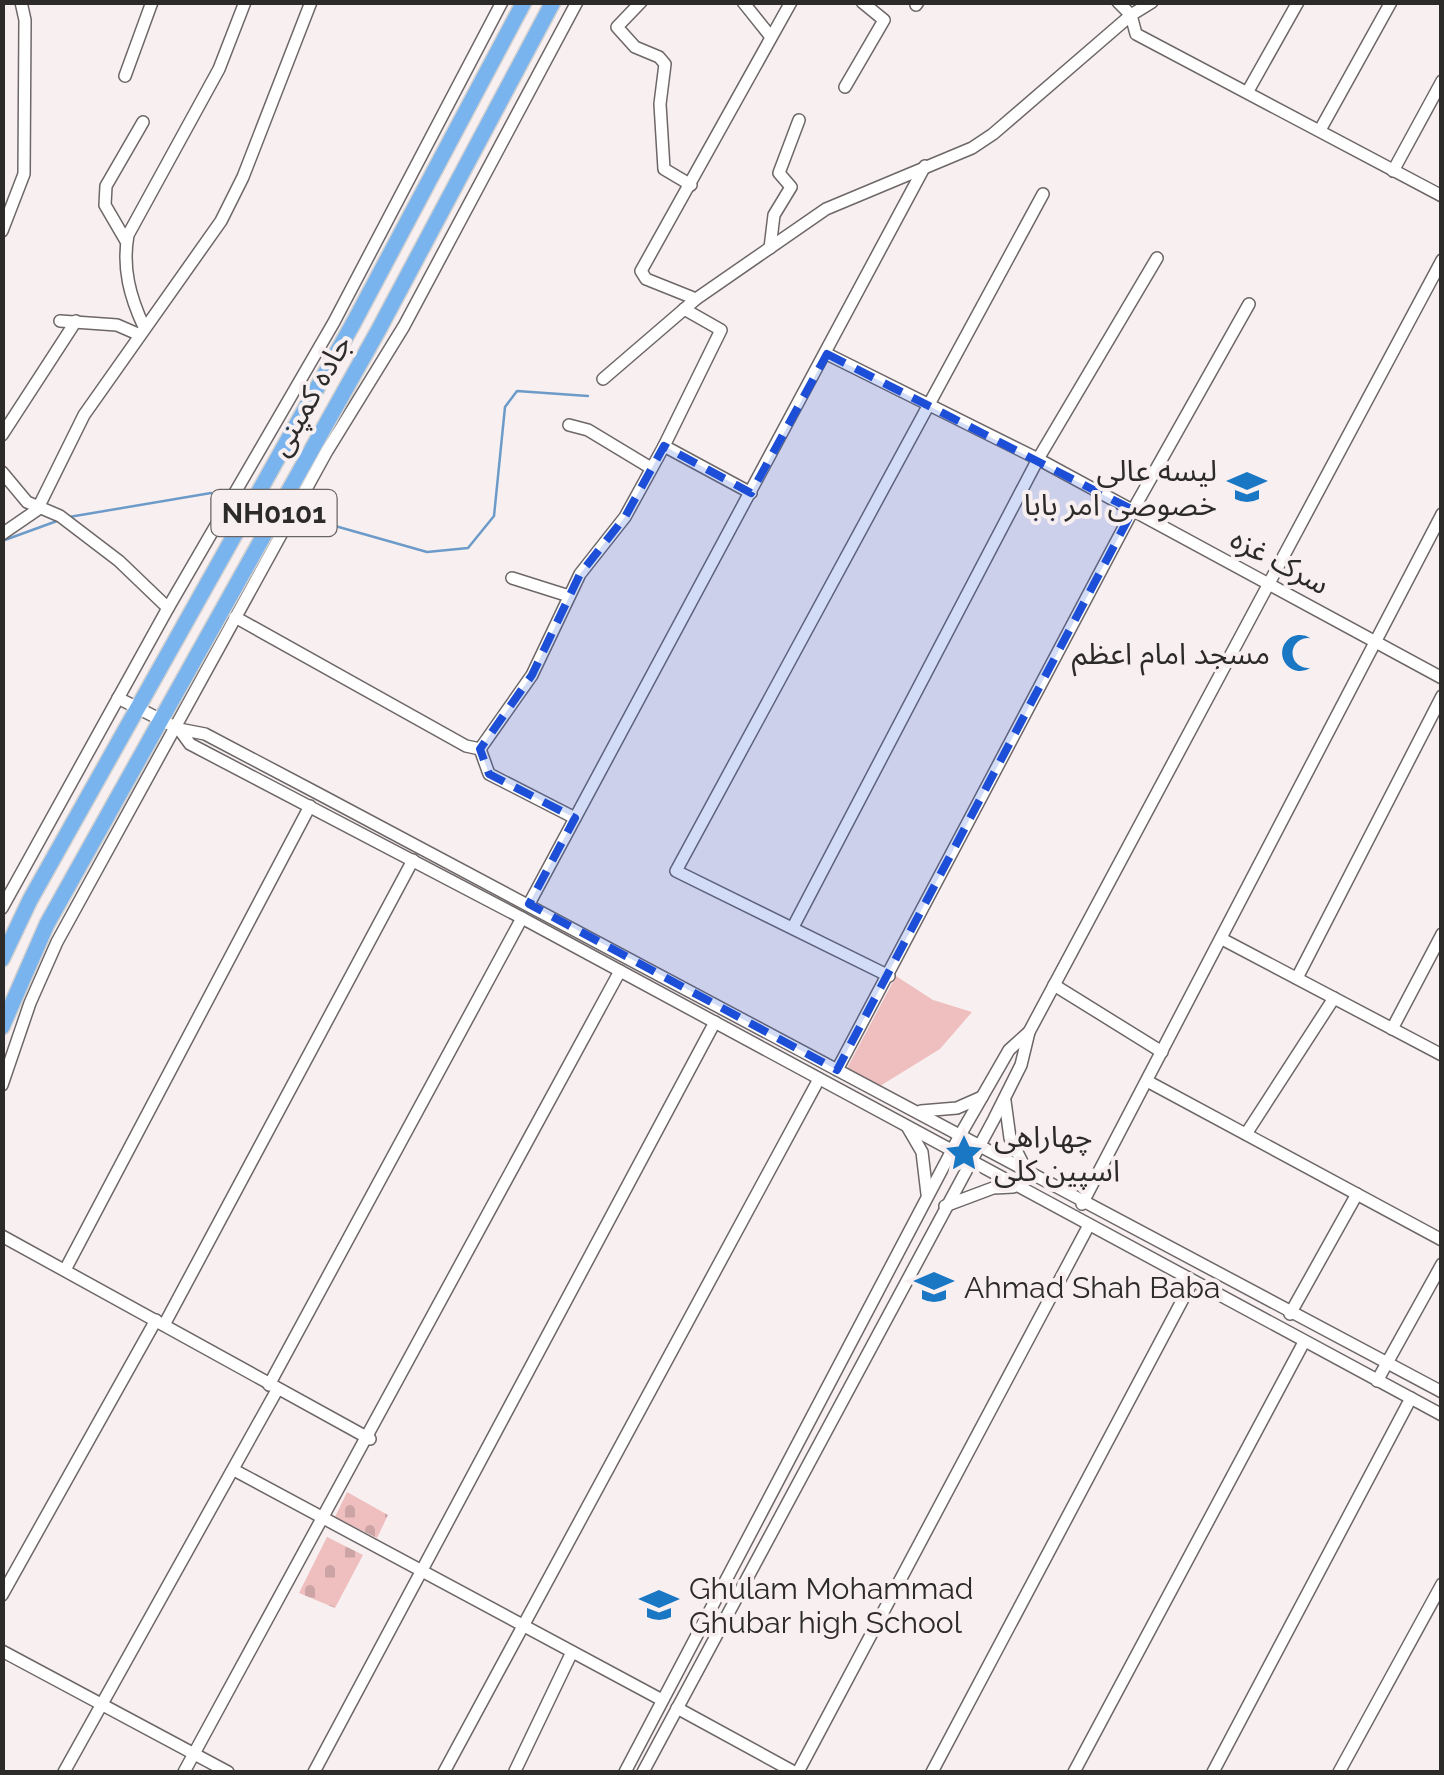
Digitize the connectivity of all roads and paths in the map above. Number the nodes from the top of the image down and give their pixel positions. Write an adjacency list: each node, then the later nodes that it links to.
1 (21, 2): 31 (street)
2 (245, 2): 32 (street)
3 (311, 2): 41 (street)
4 (502, 2): 59 (street)
5 (524, 2): 65 (highway, جاده کمپنی / NH0101)
6 (553, 2): 66 (highway, جاده کمپنی / NH0101)
7 (577, 2): 60 (street)
8 (642, 2): 28 (street)
9 (742, 2): 18 (street)
10 (790, 2): 18 (street)
11 (862, 2): 21 (street)
12 (1118, 2): 17 (street)
13 (1152, 2): 17 (street)
14 (1298, 2): 22 (street)
15 (1391, 2): 25 (street)
16 (147, 4): 19 (street)
17 (1131, 16): 22 (street); 26 (street)
18 (771, 36): 28 (street)
19 (125, 76)
20 (1442, 81): 27 (street)
21 (845, 87)
22 (1248, 91): 25 (street)
23 (799, 120): 33 (street)
24 (143, 122): 32 (street)
25 (1320, 130): 27 (street)
26 (925, 166): 33 (street); 42 (street)
27 (1394, 170): 30 (street)
28 (691, 185): 36 (street)
29 (1043, 194): 44 (street)
30 (1442, 196)
31 (2, 231)
32 (126, 244): 41 (street)
33 (770, 248): 36 (street)
34 (1156, 258): 48 (street)
35 (1442, 260): 57 (street)
36 (696, 300): 38 (street)
37 (1249, 304): 53 (street)
38 (684, 310): 43 (street); 47 (street)
39 (60, 320): 40 (street)
40 (76, 320): 41 (street); 46 (street)
41 (142, 331): 52 (street)
42 (826, 354): 44 (street, سرک غزه); 51 (street)
43 (603, 379)
44 (928, 405): 48 (street, سرک غزه); 76 (street)
45 (570, 425): 49 (street)
46 (2, 435)
47 (664, 446): 49 (street); 51 (street)
48 (1038, 458): 53 (street, سرک غزه); 76 (street)
49 (651, 468): 58 (street)
50 (2, 472): 52 (street)
51 (751, 493): 69 (street)
52 (38, 510): 55 (street); 59 (street)
53 (1133, 510): 57 (street, سرک غزه); 83 (street)
54 (1442, 514): 61 (street)
55 (2, 534)
56 (512, 578): 58 (street)
57 (1268, 583): 61 (street, سرک غزه); 85 (street)
58 (569, 596): 67 (street)
59 (168, 608): 64 (street)
60 (236, 618): 66 (street); 67 (street)
61 (1374, 639): 62 (street, سرک غزه); 78 (street)
62 (1442, 678)
63 (1442, 696): 84 (street)
64 (118, 698): 65 (street); 74 (street)
65 (137, 708): 66 (street); 81 (highway, جاده کمپنی / NH0101)
66 (170, 725): 68 (street); 71 (street); 88 (highway, جاده کمپنی / NH0101); 96 (street)
67 (480, 749): 69 (street)
68 (310, 806): 70 (street); 116 (street)
69 (575, 818): 73 (street)
70 (413, 860): 72 (street); 119 (street)
71 (449, 862): 72 (street); 73 (street)
72 (442, 876): 75 (street)
73 (529, 904): 79 (street)
74 (2, 908)
75 (522, 918): 80 (street); 125 (street)
76 (793, 928): 83 (street)
77 (1442, 934): 89 (street)
78 (1222, 938): 84 (street); 91 (street)
79 (602, 944): 80 (street); 93 (street)
80 (595, 957): 82 (street)
81 (2, 959)
82 (620, 971): 87 (street); 129 (street)
83 (888, 976): 93 (street)
84 (1296, 978): 86 (street)
85 (1054, 985): 90 (street); 91 (street)
86 (1334, 998): 89 (street); 101 (street)
87 (716, 1022): 94 (street); 132 (street)
88 (2, 1027)
89 (1392, 1029): 92 (street)
90 (1029, 1032): 97 (street); 98 (street)
91 (1162, 1052): 95 (street)
92 (1442, 1055)
93 (837, 1070): 99 (street)
94 (819, 1079): 100 (street); 137 (street)
95 (1147, 1081): 101 (street); 110 (street)
96 (2, 1084)
97 (1006, 1096): 103 (street); 106 (street)
98 (982, 1097): 99 (street); 102 (street)
99 (911, 1111): 102 (street)
100 (908, 1128): 104 (street); 109 (street)
101 (1246, 1134): 108 (street)
102 (959, 1137): 103 (street); 104 (street)
103 (978, 1147): 105 (street); 106 (street)
104 (951, 1151): 105 (street); 109 (street)
105 (970, 1162): 107 (street); 111 (street)
106 (1030, 1176): 110 (street)
107 (1014, 1187): 111 (street); 112 (street)
108 (1357, 1194): 114 (street); 118 (street)
109 (927, 1198): 135 (street)
110 (1082, 1204): 118 (street)
111 (945, 1206): 136 (street)
112 (1089, 1226): 117 (street); 152 (street)
113 (2, 1236): 116 (street)
114 (1442, 1240)
115 (1442, 1264): 123 (street)
116 (66, 1270): 119 (street)
117 (1192, 1282): 120 (street); 153 (street)
118 (1290, 1314): 121 (street)
119 (160, 1322): 125 (street); 134 (street)
120 (1304, 1342): 122 (street); 154 (street)
121 (1348, 1344): 122 (street); 123 (street)
122 (1341, 1361): 124 (street)
123 (1387, 1363): 124 (street); 126 (street)
124 (1378, 1381): 127 (street)
125 (273, 1388): 129 (street); 130 (street)
126 (1442, 1392)
127 (1411, 1398): 128 (street); 155 (street)
128 (1442, 1415)
129 (370, 1439): 131 (street)
130 (234, 1470): 131 (street); 141 (street)
131 (325, 1519): 132 (street); 143 (street)
132 (423, 1571): 137 (street); 147 (street)
133 (1442, 1584): 156 (street)
134 (2, 1594)
135 (709, 1617): 136 (street); 140 (street)
136 (722, 1624): 142 (street)
137 (522, 1625): 139 (street); 148 (street)
138 (2, 1651): 141 (street)
139 (572, 1652): 140 (street); 149 (street)
140 (662, 1700): 150 (street)
141 (102, 1706): 143 (street); 144 (street)
142 (677, 1708): 151 (street); 152 (street)
143 (194, 1756): 145 (street); 146 (street)
144 (64, 1772)
145 (184, 1772)
146 (228, 1772)
147 (314, 1772)
148 (444, 1772)
149 (516, 1772)
150 (625, 1772)
151 (643, 1772)
152 (796, 1772)
153 (932, 1772)
154 (1074, 1772)
155 (1213, 1772)
156 (1339, 1772)

